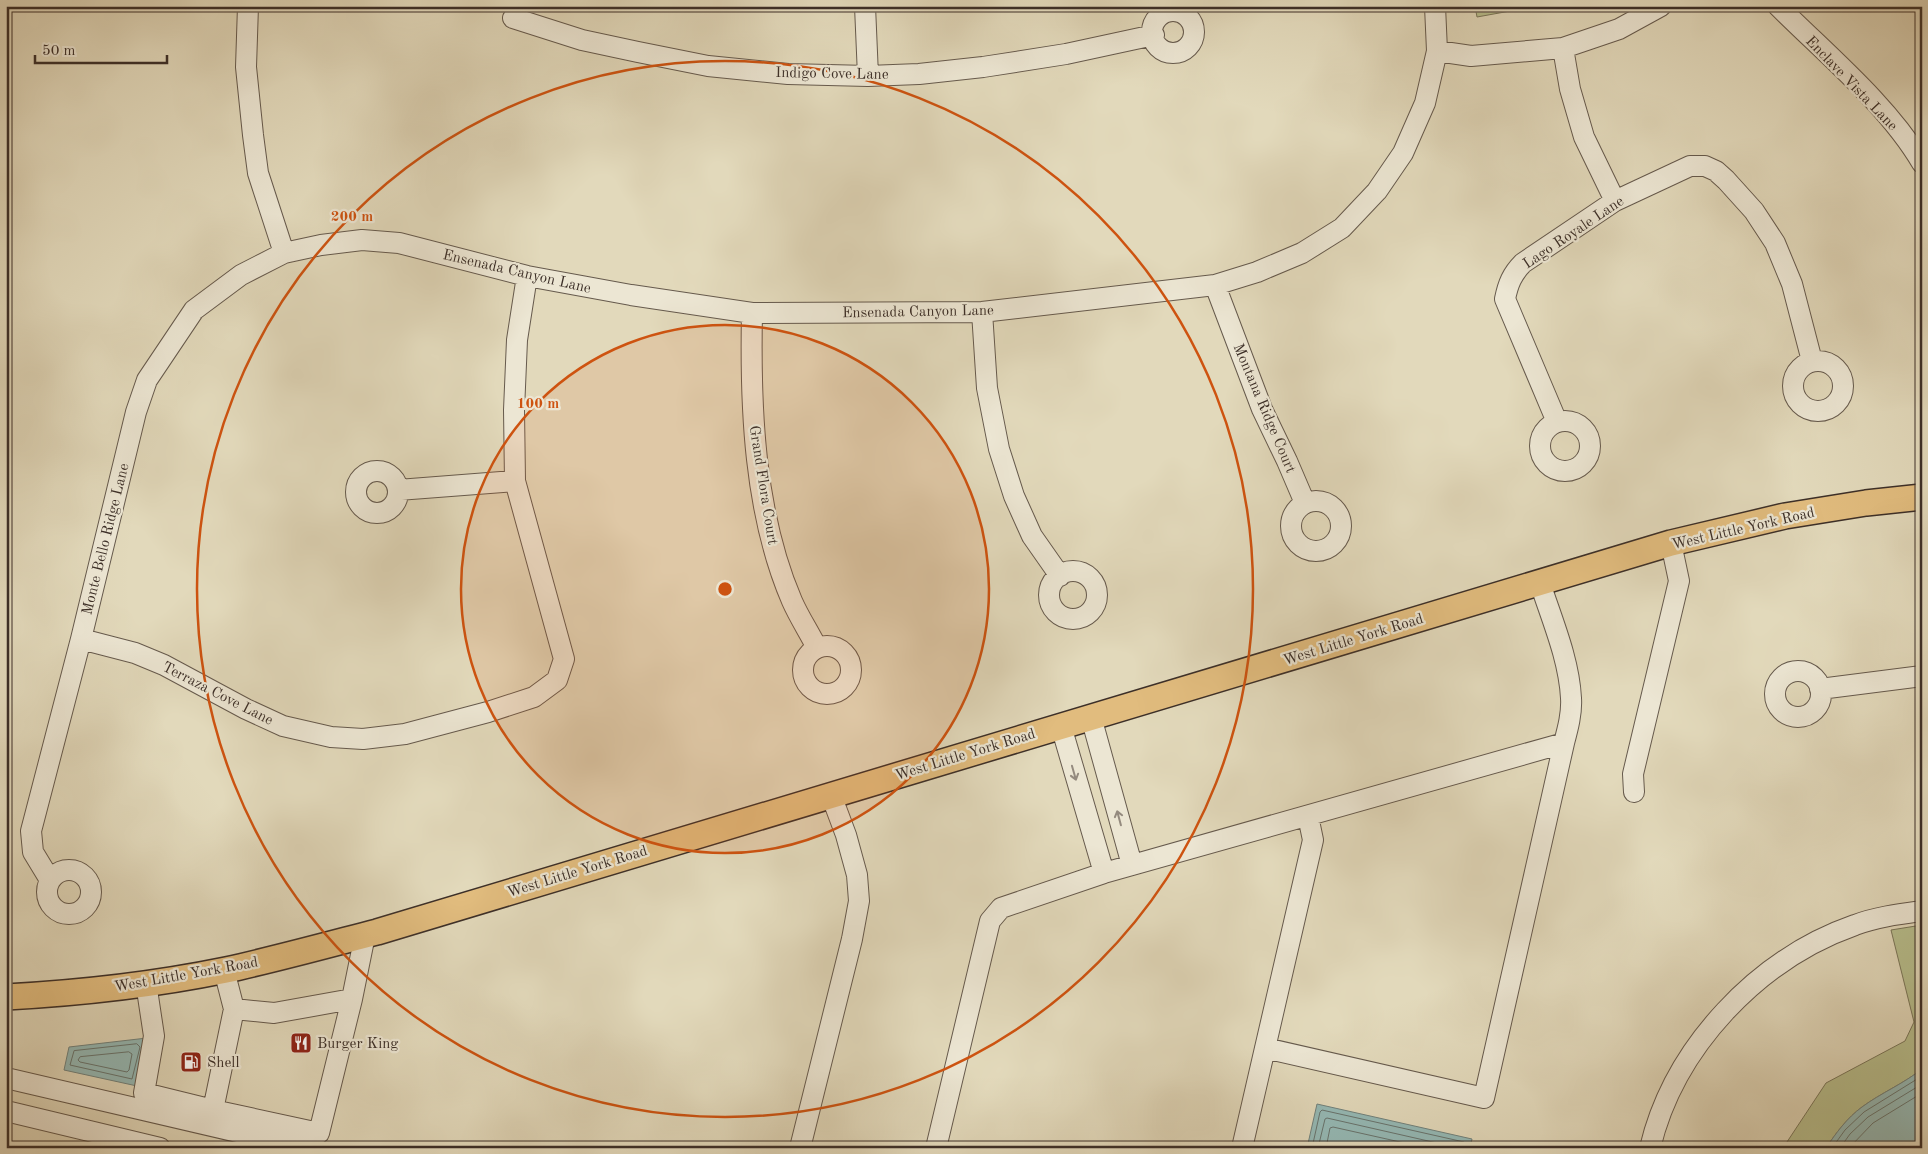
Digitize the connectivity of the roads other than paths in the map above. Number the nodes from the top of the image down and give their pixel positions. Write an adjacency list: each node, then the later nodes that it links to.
1 (248, 6): 13 (street)
2 (865, 6): 10 (street)
3 (1435, 6): 9 (street, Ensenada Canyon Lane)
4 (1661, 6): 8 (street)
5 (1778, 6): 11 (street, Enclave Vista Lane)
6 (513, 18): 10 (street, Indigo Cove Lane)
7 (1154, 35): 10 (street, Indigo Cove Lane)
8 (1563, 48): 9 (street); 12 (street)
9 (1437, 51): 15 (street, Ensenada Canyon Lane)
10 (868, 76)
11 (1922, 163)
12 (1615, 201): 18 (street, Lago Royale Lane); 19 (street, Lago Royale Lane)
13 (284, 253): 14 (street, Ensenada Canyon Lane); 27 (street, Monte Bello Ridge Lane)
14 (527, 276): 17 (street, Ensenada Canyon Lane); 20 (street)
15 (1215, 285): 16 (street, Ensenada Canyon Lane); 23 (street, Montana Ridge Court)
16 (982, 312): 17 (street, Ensenada Canyon Lane); 25 (street)
17 (752, 313): 28 (street, Grand Flora Court)
18 (1812, 361)
19 (1558, 422)
20 (515, 481): 21 (street); 27 (street, Terraza Cove Lane)
21 (398, 490)
22 (1922, 497): 24 (main road, West Little York Road)
23 (1305, 503)
24 (1671, 543): 26 (main road, West Little York Road); 34 (street)
25 (1060, 576)
26 (1540, 583): 31 (main road, West Little York Road); 33 (street)
27 (81, 640): 39 (street, Monte Bello Ridge Lane)
28 (817, 648)
29 (1922, 676): 30 (street)
30 (1820, 689)
31 (1091, 717): 32 (main road, West Little York Road); 37 (street, one-way to 31)
32 (1061, 726): 35 (main road, West Little York Road); 38 (street, one-way to 38)
33 (1564, 743): 36 (street); 47 (street)
34 (1634, 792)
35 (831, 795): 41 (main road, West Little York Road); 53 (street)
36 (1308, 816): 37 (street); 47 (street)
37 (1132, 865): 38 (street)
38 (1104, 873): 54 (street)
39 (50, 880)
40 (1922, 911): 56 (street)
41 (365, 935): 42 (main road, West Little York Road); 45 (street)
42 (224, 970): 43 (main road, West Little York Road); 46 (street)
43 (146, 983): 44 (main road, West Little York Road); 49 (street)
44 (6, 997)
45 (352, 999): 46 (street); 49 (street)
46 (234, 1009): 49 (street)
47 (1266, 1048): 55 (street)
48 (6, 1078): 52 (street)
49 (213, 1110)
50 (6, 1111): 51 (street)
51 (160, 1148)
52 (306, 1148)
53 (800, 1148)
54 (936, 1148)
55 (1242, 1148)
56 (1650, 1148)

